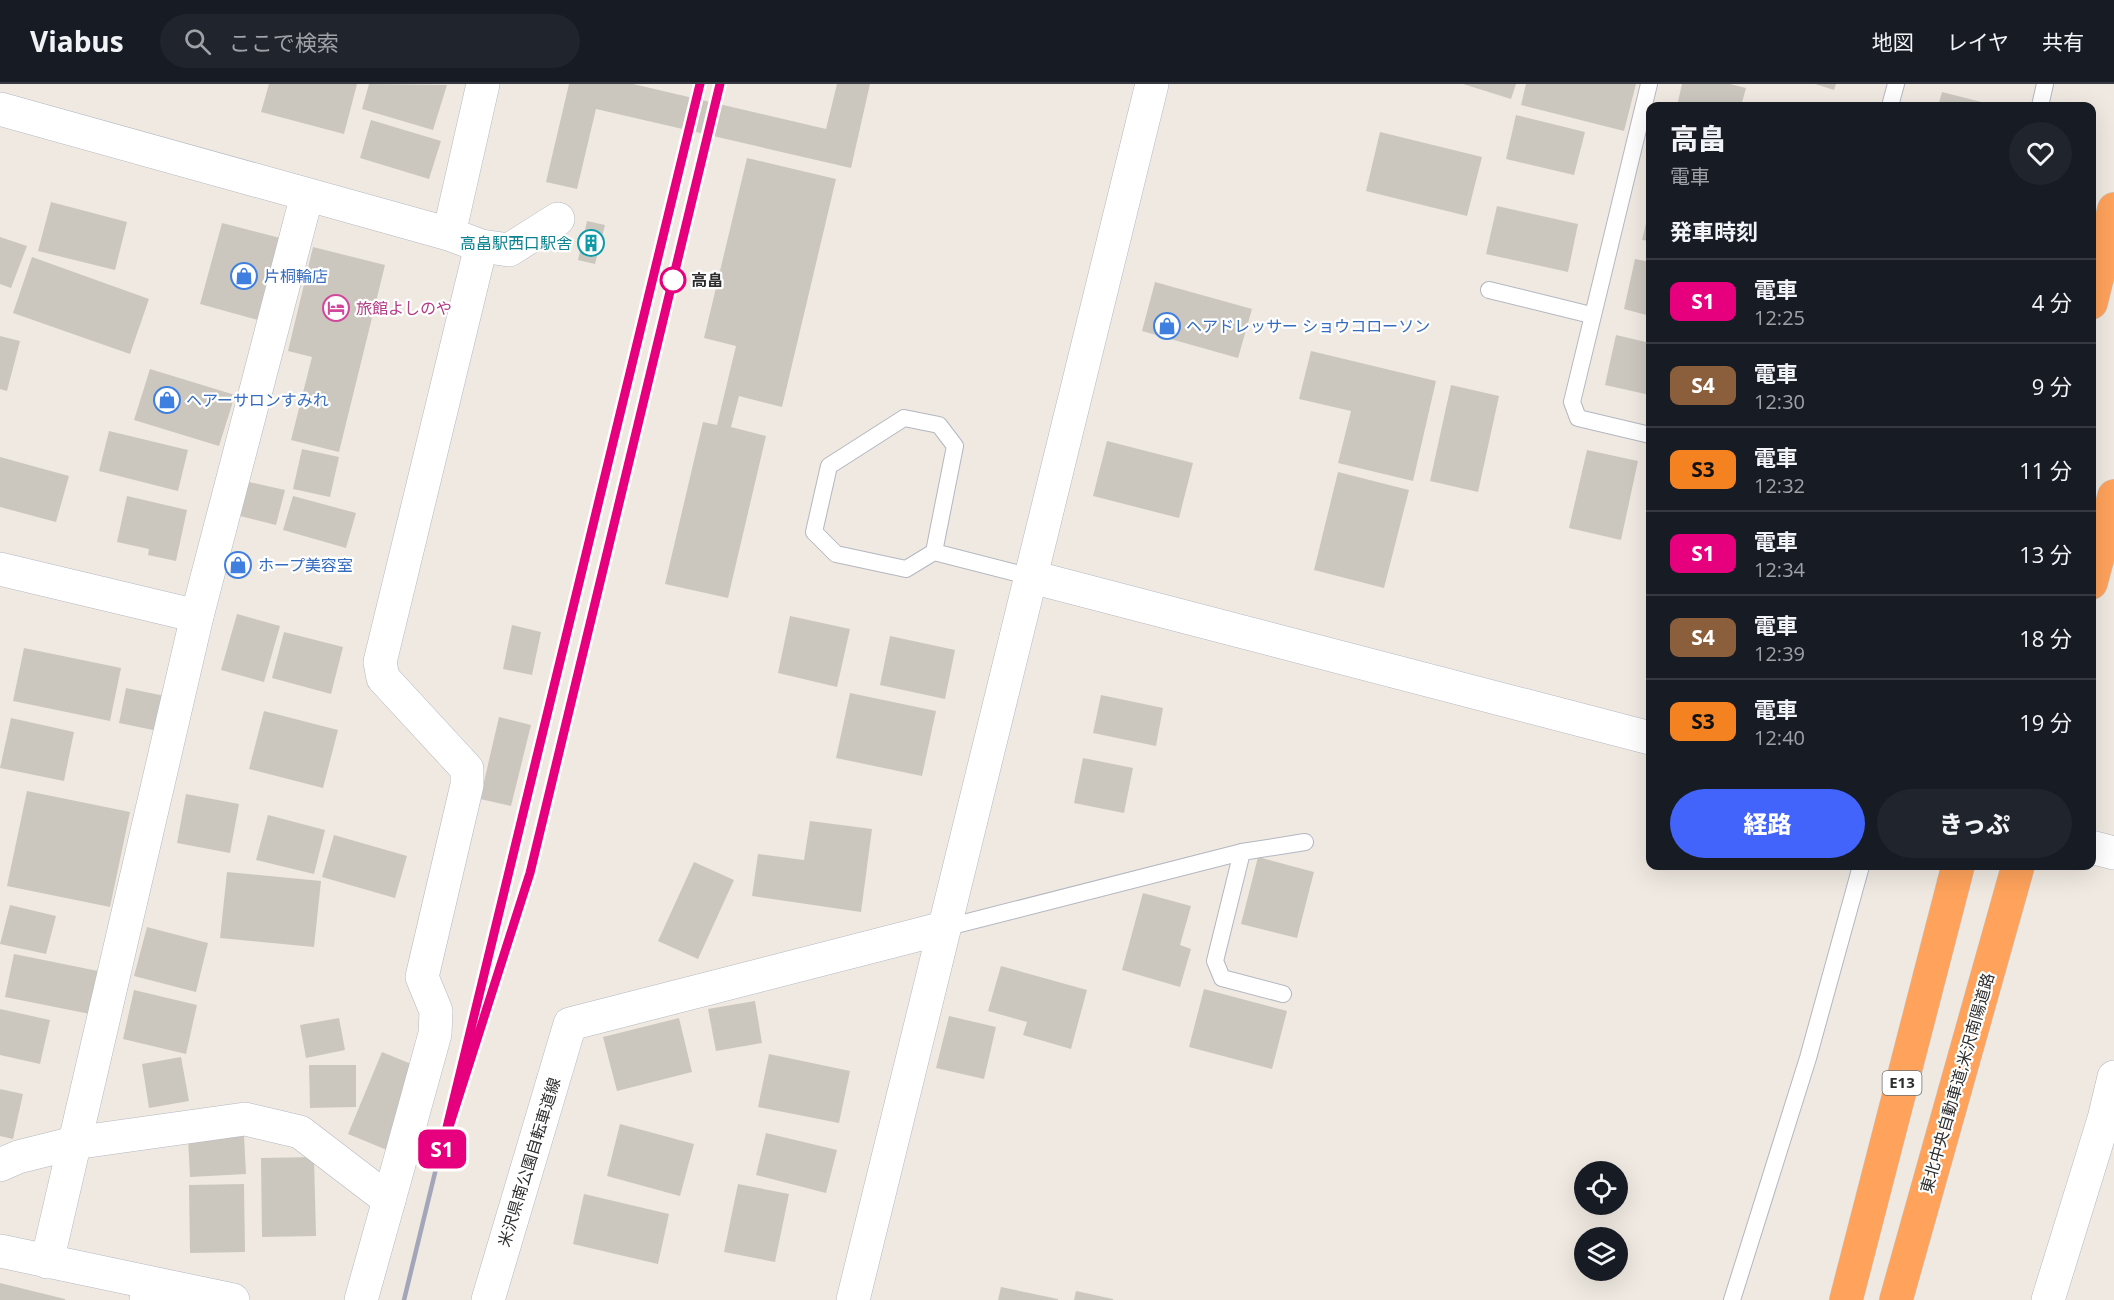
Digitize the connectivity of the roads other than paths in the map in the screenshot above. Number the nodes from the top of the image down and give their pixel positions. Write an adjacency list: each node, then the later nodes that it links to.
1 (483, 84): 12 (street)
2 (1152, 84): 22 (street)
3 (1649, 84): 16 (lane)
4 (1896, 84): 6 (lane)
5 (2045, 84): 7 (lane)
6 (1891, 102)
7 (2041, 102)
8 (0, 109): 9 (street)
9 (307, 195): 12 (street); 23 (street)
10 (2114, 209): 14 (highway)
11 (558, 219): 13 (street)
12 (449, 234): 13 (street)
13 (481, 246): 37 (street)
14 (2096, 283)
15 (1489, 290): 16 (lane)
16 (1592, 315): 17 (lane)
17 (1646, 434)
18 (2114, 496): 20 (highway)
19 (934, 552): 19 (lane); 22 (lane)
20 (2096, 564)
21 (0, 569): 23 (street)
22 (1032, 577): 24 (street); 32 (street)
23 (198, 616): 35 (street)
24 (1646, 737)
25 (1305, 842): 27 (lane)
26 (2096, 848): 28 (street)
27 (1242, 852): 32 (lane); 33 (lane)
28 (2114, 853)
29 (1860, 870): 45 (lane)
30 (1957, 870): 46 (highway, E13)
31 (2017, 870): 47 (highway, 東北中央自動車道;米沢南陽道路)
32 (944, 928): 43 (street, 米沢県南公園自転車道線); 44 (street)
33 (1283, 994)
34 (2114, 1077): 48 (street)
35 (74, 1143): 36 (street); 37 (street); 39 (street)
36 (0, 1165)
37 (390, 1200): 42 (street)
38 (0, 1251): 39 (street)
39 (47, 1262): 40 (street)
40 (148, 1292): 41 (street)
41 (233, 1300)
42 (361, 1300)
43 (488, 1300)
44 (853, 1300)
45 (1732, 1300)
46 (1846, 1300)
47 (1896, 1300)
48 (2048, 1300)

